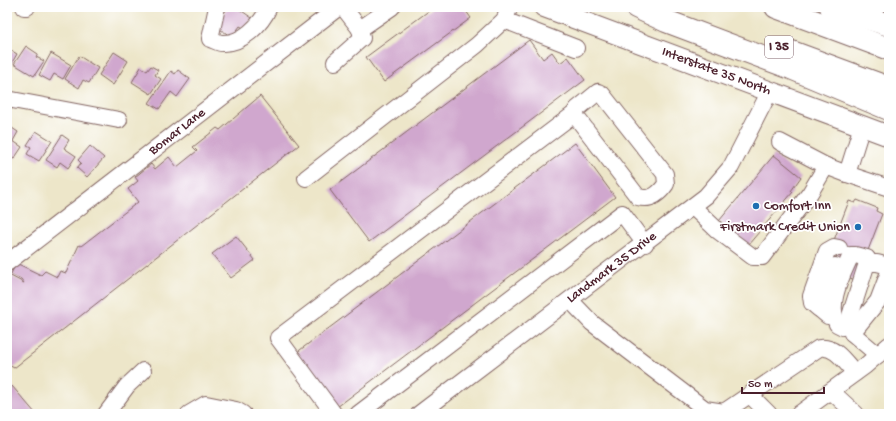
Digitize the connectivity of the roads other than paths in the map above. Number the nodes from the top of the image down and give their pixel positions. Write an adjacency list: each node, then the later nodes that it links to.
1 (24, 7): 2 (street)
2 (27, 7)
3 (217, 7): 4 (street)
4 (269, 7)
5 (339, 7): 37 (street, Bomar Lane)
6 (343, 7): 15 (street)
7 (392, 7): 15 (street)
8 (544, 7): 20 (main road, Interstate 35 North)
9 (636, 7): 22 (highway)
10 (670, 7): 19 (highway, I 35)
11 (776, 7): 17 (highway)
12 (831, 7): 14 (highway)
13 (507, 14): 16 (street); 30 (street)
14 (889, 25)
15 (360, 29): 18 (street)
16 (576, 48)
17 (889, 49)
18 (335, 62)
19 (889, 88)
20 (770, 91): 25 (main road, Interstate 35 North); 33 (street, Landmark 35 Drive)
21 (7, 99): 24 (street)
22 (889, 109)
23 (574, 114): 32 (street); 32 (street); 49 (street)
24 (119, 120)
25 (862, 126): 26 (main road, Interstate 35 North); 29 (street)
26 (889, 136)
27 (780, 142): 28 (street)
28 (826, 166): 29 (street); 33 (street)
29 (847, 174): 31 (street)
30 (306, 178)
31 (889, 188)
32 (638, 197): 34 (street)
33 (692, 207): 35 (street, Landmark 35 Drive)
34 (622, 213): 35 (street); 50 (street)
35 (645, 244): 38 (street, Landmark 35 Drive)
36 (864, 258): 39 (street); 39 (street); 39 (street)
37 (12, 260)
38 (570, 300): 44 (street); 51 (street, Landmark 35 Drive)
39 (836, 322): 40 (street)
40 (884, 350): 42 (street)
41 (143, 371): 46 (street)
42 (855, 373): 43 (street); 44 (street)
43 (831, 391): 45 (street); 53 (street)
44 (750, 395): 52 (street)
45 (852, 413)
46 (106, 414)
47 (189, 414): 48 (street)
48 (243, 414)
49 (334, 414)
50 (358, 414)
51 (419, 414)
52 (769, 414)
53 (799, 414)

